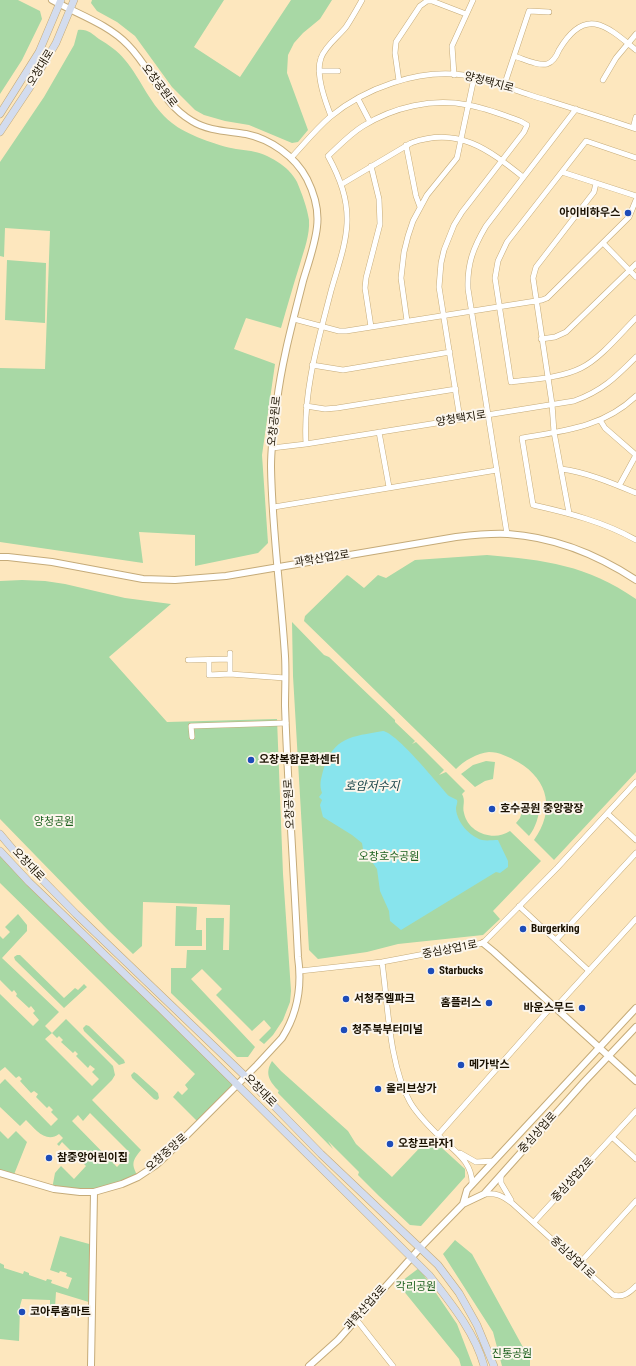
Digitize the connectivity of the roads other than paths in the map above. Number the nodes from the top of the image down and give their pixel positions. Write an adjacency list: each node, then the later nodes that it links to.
1 (52, 0): 5 (street, 오창공원로)
2 (74, 0): 6 (main road, 오창대로)
3 (362, 0): 13 (street)
4 (473, 0): 8 (street)
5 (61, 2): 6 (street, 오창공원로); 23 (main road, 오창대로)
6 (70, 10): 28 (main road, 오창대로); 31 (street, 오창공원로)
7 (549, 12): 12 (street)
8 (466, 14): 15 (street); 18 (street)
9 (636, 34): 10 (street)
10 (628, 44): 11 (street); 12 (street); 17 (street)
11 (636, 50)
12 (514, 56): 19 (street)
13 (319, 71): 14 (street); 24 (street)
14 (338, 71)
15 (454, 75): 16 (street, 양청택지로); 18 (street, 양청택지로)
16 (474, 78): 19 (street, 양청택지로); 21 (street)
17 (603, 80)
18 (399, 81): 20 (street, 양청택지로)
19 (504, 86): 22 (street, 양청택지로)
20 (358, 99): 24 (street, 양청택지로); 26 (street)
21 (468, 105): 26 (street); 29 (street); 33 (street)
22 (576, 109): 27 (street, 양청택지로); 36 (street)
23 (0, 114)
24 (331, 116): 31 (street, 양청택지로)
25 (636, 118): 27 (street)
26 (370, 122): 37 (street)
27 (634, 129)
28 (0, 132)
29 (461, 139): 30 (street); 33 (street); 41 (street)
30 (406, 145): 34 (street); 41 (street)
31 (291, 158): 51 (street, 오창공원로)
32 (636, 158): 35 (street)
33 (502, 160): 36 (street); 49 (street)
34 (371, 166): 37 (street); 54 (street)
35 (562, 172): 38 (street); 47 (street)
36 (524, 177): 48 (street)
37 (342, 184): 53 (street)
38 (596, 184): 39 (street); 46 (street)
39 (636, 196)
40 (636, 200): 42 (street)
41 (420, 206): 52 (street)
42 (603, 243): 44 (street); 46 (street)
43 (636, 264): 44 (street)
44 (630, 270): 45 (street); 55 (street)
45 (636, 277)
46 (535, 301): 47 (street); 55 (street)
47 (499, 307): 48 (street); 59 (street)
48 (472, 312): 49 (street); 64 (street)
49 (444, 316): 52 (street); 56 (street)
50 (636, 318): 59 (street)
51 (294, 319): 53 (street); 70 (street, 오창공원로)
52 (407, 322): 54 (street)
53 (322, 326): 54 (street); 58 (street)
54 (371, 327)
55 (542, 339): 59 (street)
56 (450, 352): 58 (street); 60 (street)
57 (636, 357): 62 (street, 양청택지로)
58 (312, 365): 63 (street)
59 (548, 377): 62 (street)
60 (456, 389): 63 (street); 65 (street)
61 (636, 396): 66 (street)
62 (552, 404): 64 (street, 양청택지로); 68 (street)
63 (306, 406): 69 (street)
64 (488, 415): 65 (street, 양청택지로); 73 (street)
65 (460, 419): 67 (street, 양청택지로)
66 (600, 420): 68 (street); 71 (street)
67 (379, 432): 69 (street, 양청택지로); 75 (street)
68 (554, 432): 72 (street); 78 (street)
69 (306, 444): 70 (street, 양청택지로)
70 (272, 448): 77 (street, 오창공원로)
71 (636, 455): 74 (street)
72 (561, 469): 74 (street); 78 (street)
73 (497, 470): 75 (street); 79 (street)
74 (619, 486): 76 (street)
75 (388, 487): 77 (street)
76 (636, 493)
77 (274, 507): 82 (street, 오창공원로)
78 (569, 513): 80 (street)
79 (507, 534): 82 (street, 과학산업2로); 83 (street, 과학산업2로)
80 (635, 538)
81 (0, 557): 82 (street, 과학산업2로)
82 (277, 566): 89 (street, 오창공원로)
83 (636, 580)
84 (230, 653): 85 (street)
85 (230, 659): 87 (street); 88 (street)
86 (188, 660): 87 (street)
87 (209, 660): 88 (street)
88 (230, 674): 89 (street)
89 (285, 678): 90 (street, 오창공원로)
90 (286, 723): 91 (street); 104 (street, 오창공원로)
91 (192, 736)
92 (636, 782): 93 (street, 중심상업1로)
93 (608, 814): 95 (street); 98 (street, 중심상업1로)
94 (0, 834): 110 (main road, 오창대로)
95 (636, 840)
96 (0, 851): 112 (main road, 오창대로)
97 (636, 853): 100 (street)
98 (519, 906): 100 (street); 101 (street, 중심상업1로)
99 (636, 919): 103 (street)
100 (556, 940): 103 (street)
101 (483, 944): 102 (street, 중심상업1로); 105 (street)
102 (382, 962): 104 (street); 114 (street)
103 (589, 970): 105 (street)
104 (300, 971): 110 (street, 오창공원로)
105 (554, 1006): 108 (street); 114 (street)
106 (636, 1008): 108 (street, 중심상업로)
107 (636, 1027): 109 (street, 중심상업로)
108 (600, 1048): 109 (street); 118 (street, 중심상업로)
109 (609, 1056): 111 (street); 120 (street, 중심상업로)
110 (245, 1076): 112 (street, 오창중앙로); 128 (main road, 오창대로)
111 (636, 1081)
112 (237, 1084): 122 (street, 오창중앙로); 129 (main road, 오창대로)
113 (636, 1111): 115 (street, 중심상업2로)
114 (438, 1135): 116 (street)
115 (612, 1137): 117 (street); 127 (street, 중심상업2로)
116 (456, 1150): 118 (street); 121 (street)
117 (636, 1159)
118 (494, 1162): 121 (street, 중심상업로)
119 (0, 1173): 122 (street, 오창중앙로)
120 (501, 1175): 123 (street, 중심상업로); 125 (street)
121 (472, 1185): 126 (street, 중심상업로)
122 (94, 1192): 133 (street)
123 (484, 1194): 125 (street); 126 (street, 중심상업로)
124 (636, 1202): 130 (street)
125 (512, 1203): 127 (street, 중심상업1로)
126 (463, 1204): 128 (street, 중심상업로)
127 (534, 1222): 130 (street, 중심상업1로)
128 (420, 1248): 129 (street, 과학산업3로); 137 (main road, 오창대로)
129 (411, 1258): 132 (street, 과학산업3로); 136 (main road, 오창대로)
130 (579, 1264): 131 (street, 중심상업1로)
131 (636, 1286)
132 (356, 1319): 134 (street, 과학산업3로); 135 (street)
133 (91, 1366)
134 (309, 1366)
135 (393, 1366)
136 (484, 1366)
137 (494, 1366)

